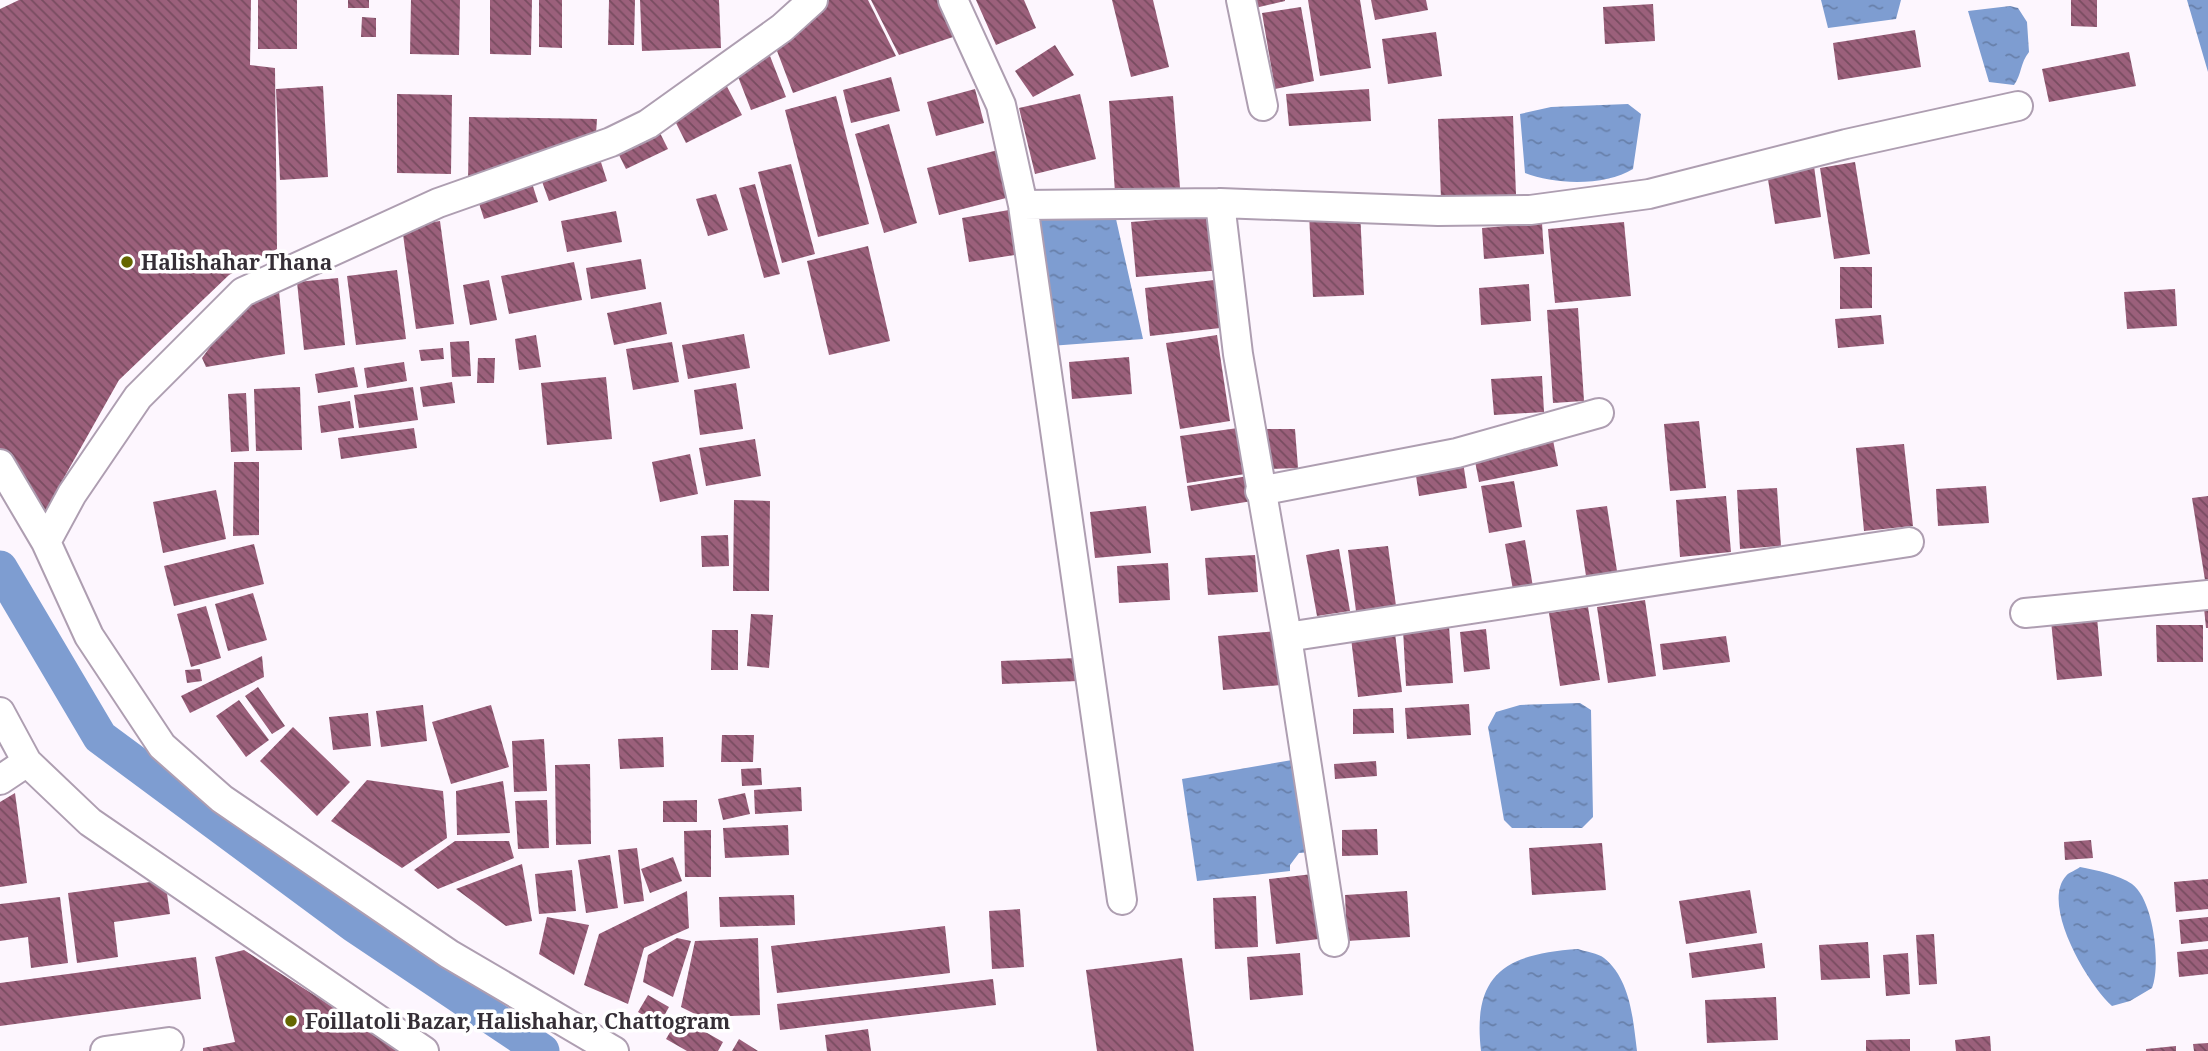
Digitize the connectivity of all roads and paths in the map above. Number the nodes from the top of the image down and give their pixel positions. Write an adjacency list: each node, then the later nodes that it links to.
1 (781, 0): 5 (street)
2 (813, 0): 5 (street)
3 (953, 0): 9 (street)
4 (1241, 0): 6 (street)
5 (782, 28): 13 (street)
6 (1263, 106)
7 (2018, 106): 8 (street)
8 (1220, 202): 9 (street); 12 (street)
9 (1023, 205): 21 (street)
10 (1599, 413): 12 (street)
11 (0, 464): 13 (street)
12 (1261, 491): 17 (street)
13 (46, 542): 26 (street)
14 (1909, 542): 17 (street)
15 (2208, 595): 16 (street)
16 (2025, 613)
17 (1287, 637): 22 (street)
18 (0, 712): 19 (street)
19 (27, 762): 20 (street); 25 (street)
20 (0, 780)
21 (1122, 900)
22 (1334, 942)
23 (169, 1042): 24 (street)
24 (105, 1051)
25 (424, 1051)
26 (614, 1051)

